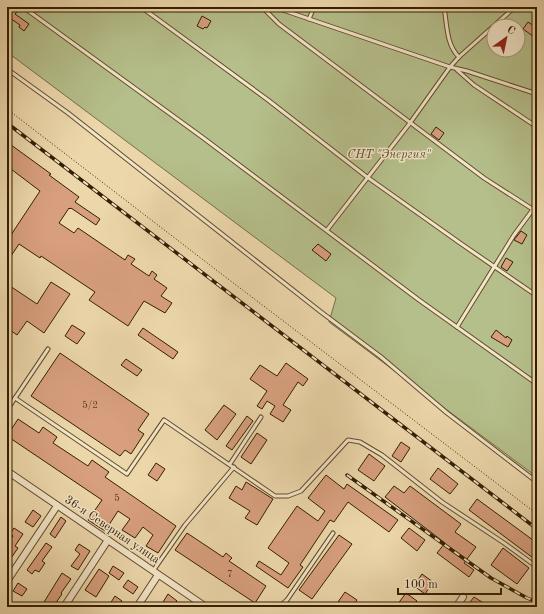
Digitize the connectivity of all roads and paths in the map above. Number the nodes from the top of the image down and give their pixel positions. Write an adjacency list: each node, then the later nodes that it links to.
1 (23, 7): 21 (lane)
2 (141, 7): 17 (lane)
3 (265, 7): 15 (lane)
4 (274, 7): 8 (lane)
5 (314, 7): 8 (lane)
6 (444, 7): 9 (lane)
7 (515, 7): 9 (lane)
8 (309, 19): 10 (lane)
9 (459, 57): 10 (lane)
10 (450, 68): 12 (lane); 15 (lane)
11 (7, 69): 33 (lane)
12 (456, 69): 13 (lane); 16 (lane)
13 (537, 94)
14 (7, 108): 35 (path)
15 (410, 123): 17 (lane); 19 (lane)
16 (537, 127)
17 (367, 177): 21 (lane); 22 (lane)
18 (537, 204): 19 (lane)
19 (533, 210): 20 (lane); 22 (lane)
20 (537, 212)
21 (327, 230): 24 (lane)
22 (495, 267): 23 (lane); 24 (lane)
23 (537, 296)
24 (457, 327): 26 (lane)
25 (48, 349): 27 (lane)
26 (537, 384)
27 (15, 398): 28 (lane); 30 (lane)
28 (7, 410)
29 (261, 417): 30 (lane)
30 (230, 464): 31 (lane)
31 (234, 467): 38 (lane); 39 (lane)
32 (7, 471): 34 (street, 36-я Северная улица)
33 (537, 482)
34 (57, 506): 37 (street, 36-я Северная улица); 41 (street)
35 (537, 514)
36 (333, 533): 46 (lane)
37 (108, 540): 39 (street, 36-я Северная улица); 43 (street)
38 (537, 567)
39 (153, 571): 40 (street, 36-я Северная улица)
40 (158, 575): 44 (street); 45 (street, 36-я Северная улица)
41 (7, 580)
42 (463, 597): 47 (street)
43 (64, 607)
44 (137, 607)
45 (206, 607)
46 (279, 607)
47 (456, 607)

